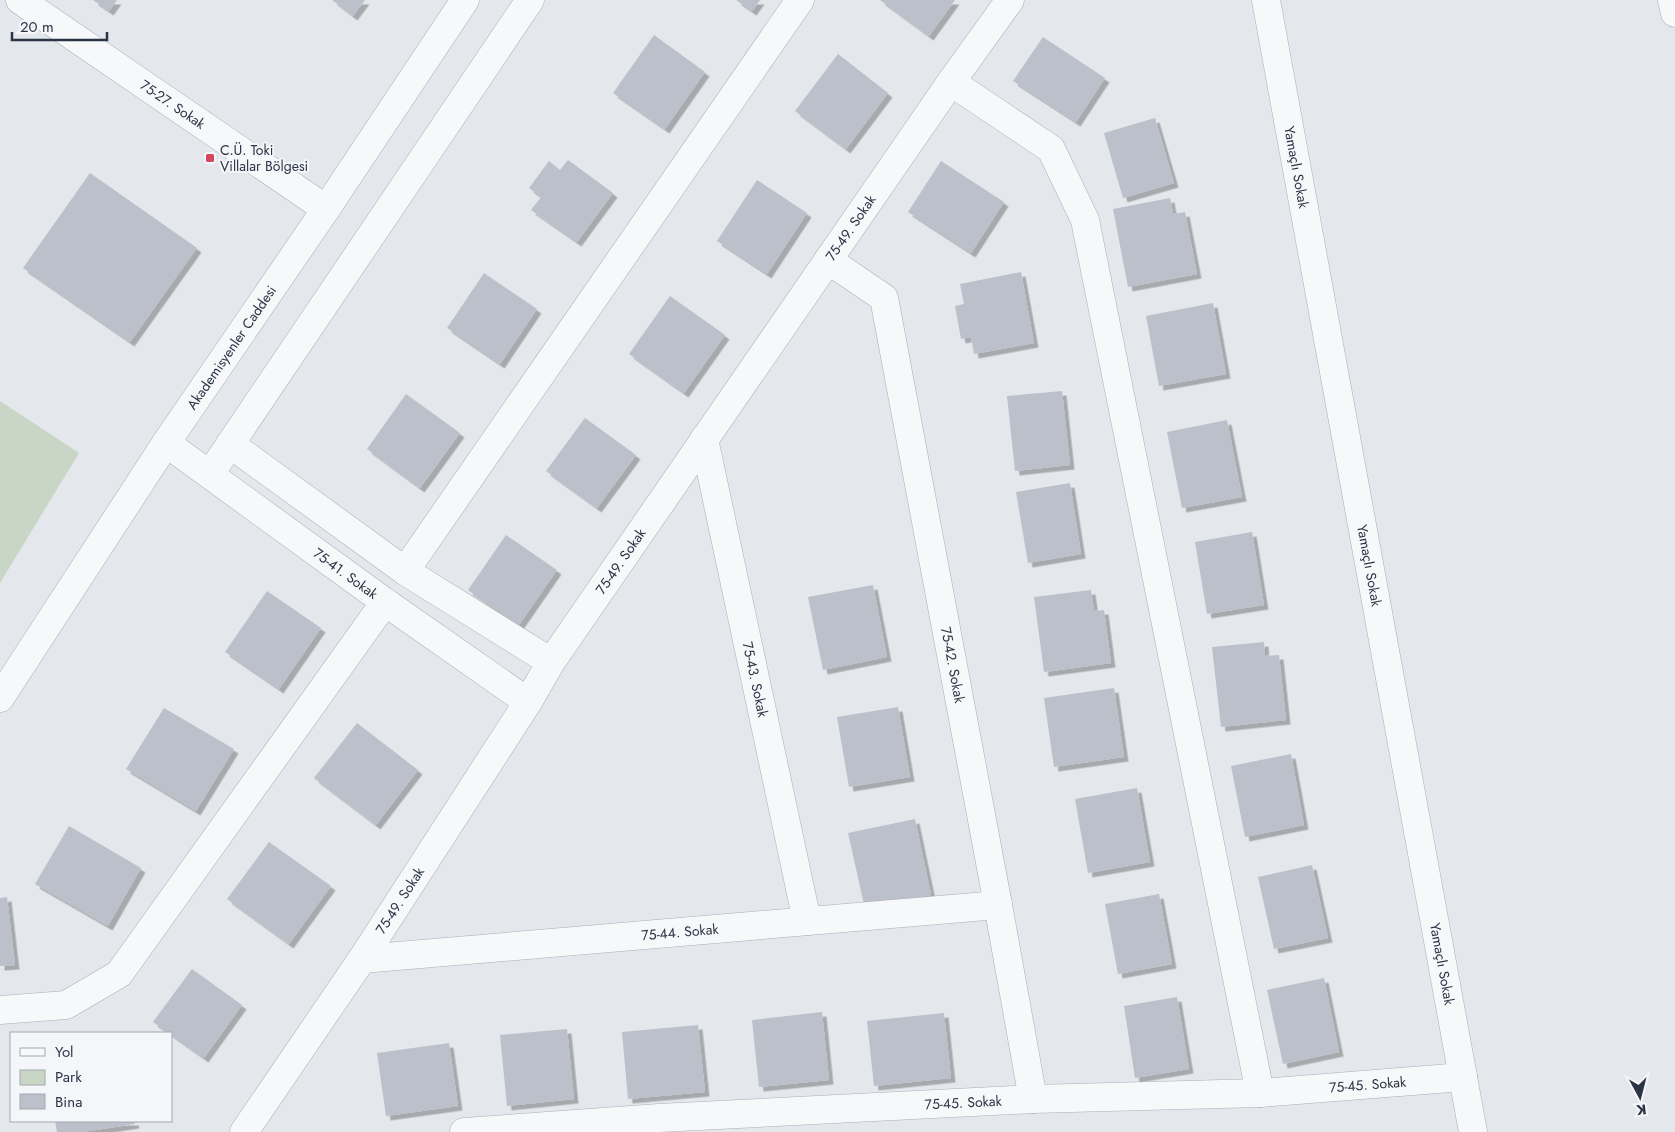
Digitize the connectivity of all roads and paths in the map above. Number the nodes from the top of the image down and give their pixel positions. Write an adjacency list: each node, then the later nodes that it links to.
1 (20, 0): 10 (street, 75-27. Sokak)
2 (465, 0): 10 (street, Akademisyenler Caddesi)
3 (530, 0): 14 (street)
4 (800, 0): 16 (street)
5 (1010, 0): 9 (street, 75-49. Sokak)
6 (1266, 0): 25 (street, Yamaçlı Sokak)
7 (1672, 0): 8 (street)
8 (1675, 13)
9 (951, 82): 11 (street, 75-49. Sokak); 26 (street)
10 (326, 209): 13 (street, Akademisyenler Caddesi)
11 (828, 260): 12 (street, 75-49. Sokak); 21 (street, 75-42. Sokak)
12 (704, 439): 18 (street, 75-49. Sokak); 22 (street, 75-43. Sokak)
13 (166, 443): 15 (street, 75-41. Sokak); 19 (street, Akademisyenler Caddesi)
14 (230, 444): 15 (street); 16 (street)
15 (210, 474): 17 (street, 75-41. Sokak)
16 (405, 571): 18 (street)
17 (385, 602): 20 (street, 75-41. Sokak); 24 (street)
18 (551, 662): 20 (street, 75-49. Sokak)
19 (0, 698)
20 (528, 702): 23 (street, 75-49. Sokak)
21 (998, 905): 22 (street, 75-44. Sokak); 27 (street, 75-42. Sokak)
22 (807, 921): 23 (street, 75-44. Sokak)
23 (362, 959): 29 (street, 75-49. Sokak)
24 (0, 1010)
25 (1463, 1077): 26 (street, 75-45. Sokak); 31 (street, Yamaçlı Sokak)
26 (1260, 1093): 27 (street, 75-45. Sokak)
27 (1033, 1099): 28 (street, 75-45. Sokak)
28 (660, 1125): 30 (street, 75-45. Sokak)
29 (244, 1132)
30 (464, 1132)
31 (1473, 1132)

